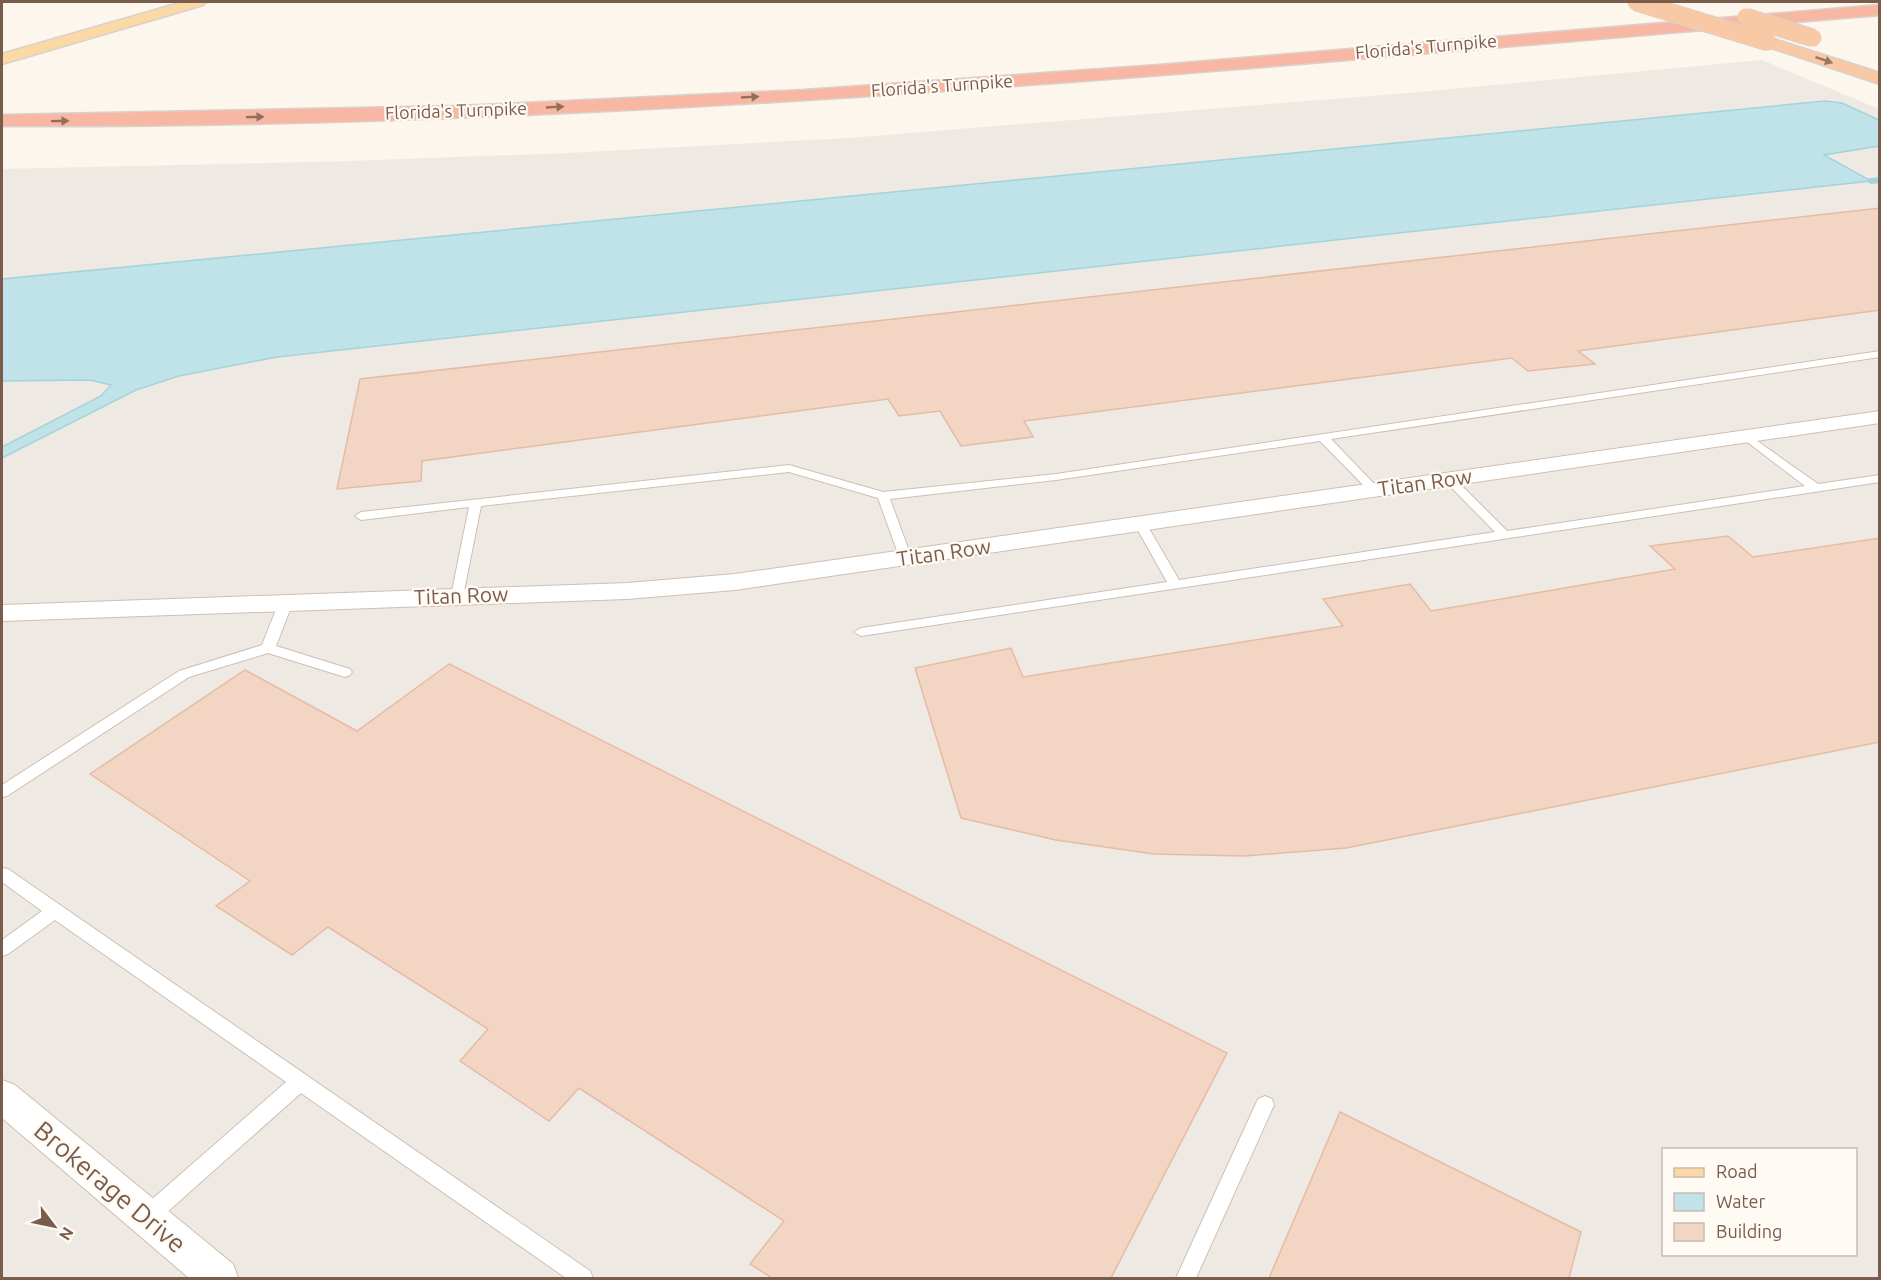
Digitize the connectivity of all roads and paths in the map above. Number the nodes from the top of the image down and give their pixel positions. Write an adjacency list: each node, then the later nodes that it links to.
1 (177, 2): 8 (main road)
2 (198, 2): 8 (main road)
3 (1636, 2): 10 (highway, one-way to 10, bridge)
4 (1808, 2): 11 (highway, Florida's Turnpike)
5 (1712, 7): 7 (highway, bridge)
6 (1880, 10): 12 (highway, Florida's Turnpike, one-way to 6)
7 (1833, 44)
8 (22, 53): 9 (main road)
9 (2, 59)
10 (1880, 80)
11 (2, 105)
12 (2, 121)
13 (1880, 354): 16 (lane)
14 (1880, 417): 15 (street, Titan Row)
15 (1746, 436): 18 (street, Titan Row); 19 (lane)
16 (1322, 437): 20 (lane); 21 (lane)
17 (1880, 478): 19 (lane)
18 (1450, 480): 20 (street, Titan Row); 25 (lane)
19 (1816, 488): 25 (lane)
20 (1374, 491): 24 (street, Titan Row)
21 (883, 496): 22 (lane); 26 (lane)
22 (476, 503): 23 (lane); 28 (lane)
23 (361, 516)
24 (1141, 525): 26 (street, Titan Row); 27 (lane)
25 (1504, 535): 27 (lane)
26 (906, 559): 28 (street, Titan Row)
27 (1175, 584): 31 (lane)
28 (457, 596): 29 (street, Titan Row)
29 (286, 602): 30 (street, Titan Row); 32 (lane)
30 (2, 613)
31 (861, 632)
32 (268, 648): 33 (lane); 34 (lane)
33 (345, 672)
34 (2, 792)
35 (2, 874): 36 (lane)
36 (54, 911): 37 (lane); 38 (lane)
37 (2, 949)
38 (300, 1082): 41 (lane); 43 (lane)
39 (2, 1095): 41 (street, Brokerage Drive)
40 (1265, 1105): 44 (lane)
41 (146, 1217): 42 (street, Brokerage Drive)
42 (215, 1277)
43 (582, 1278)
44 (1186, 1278)

